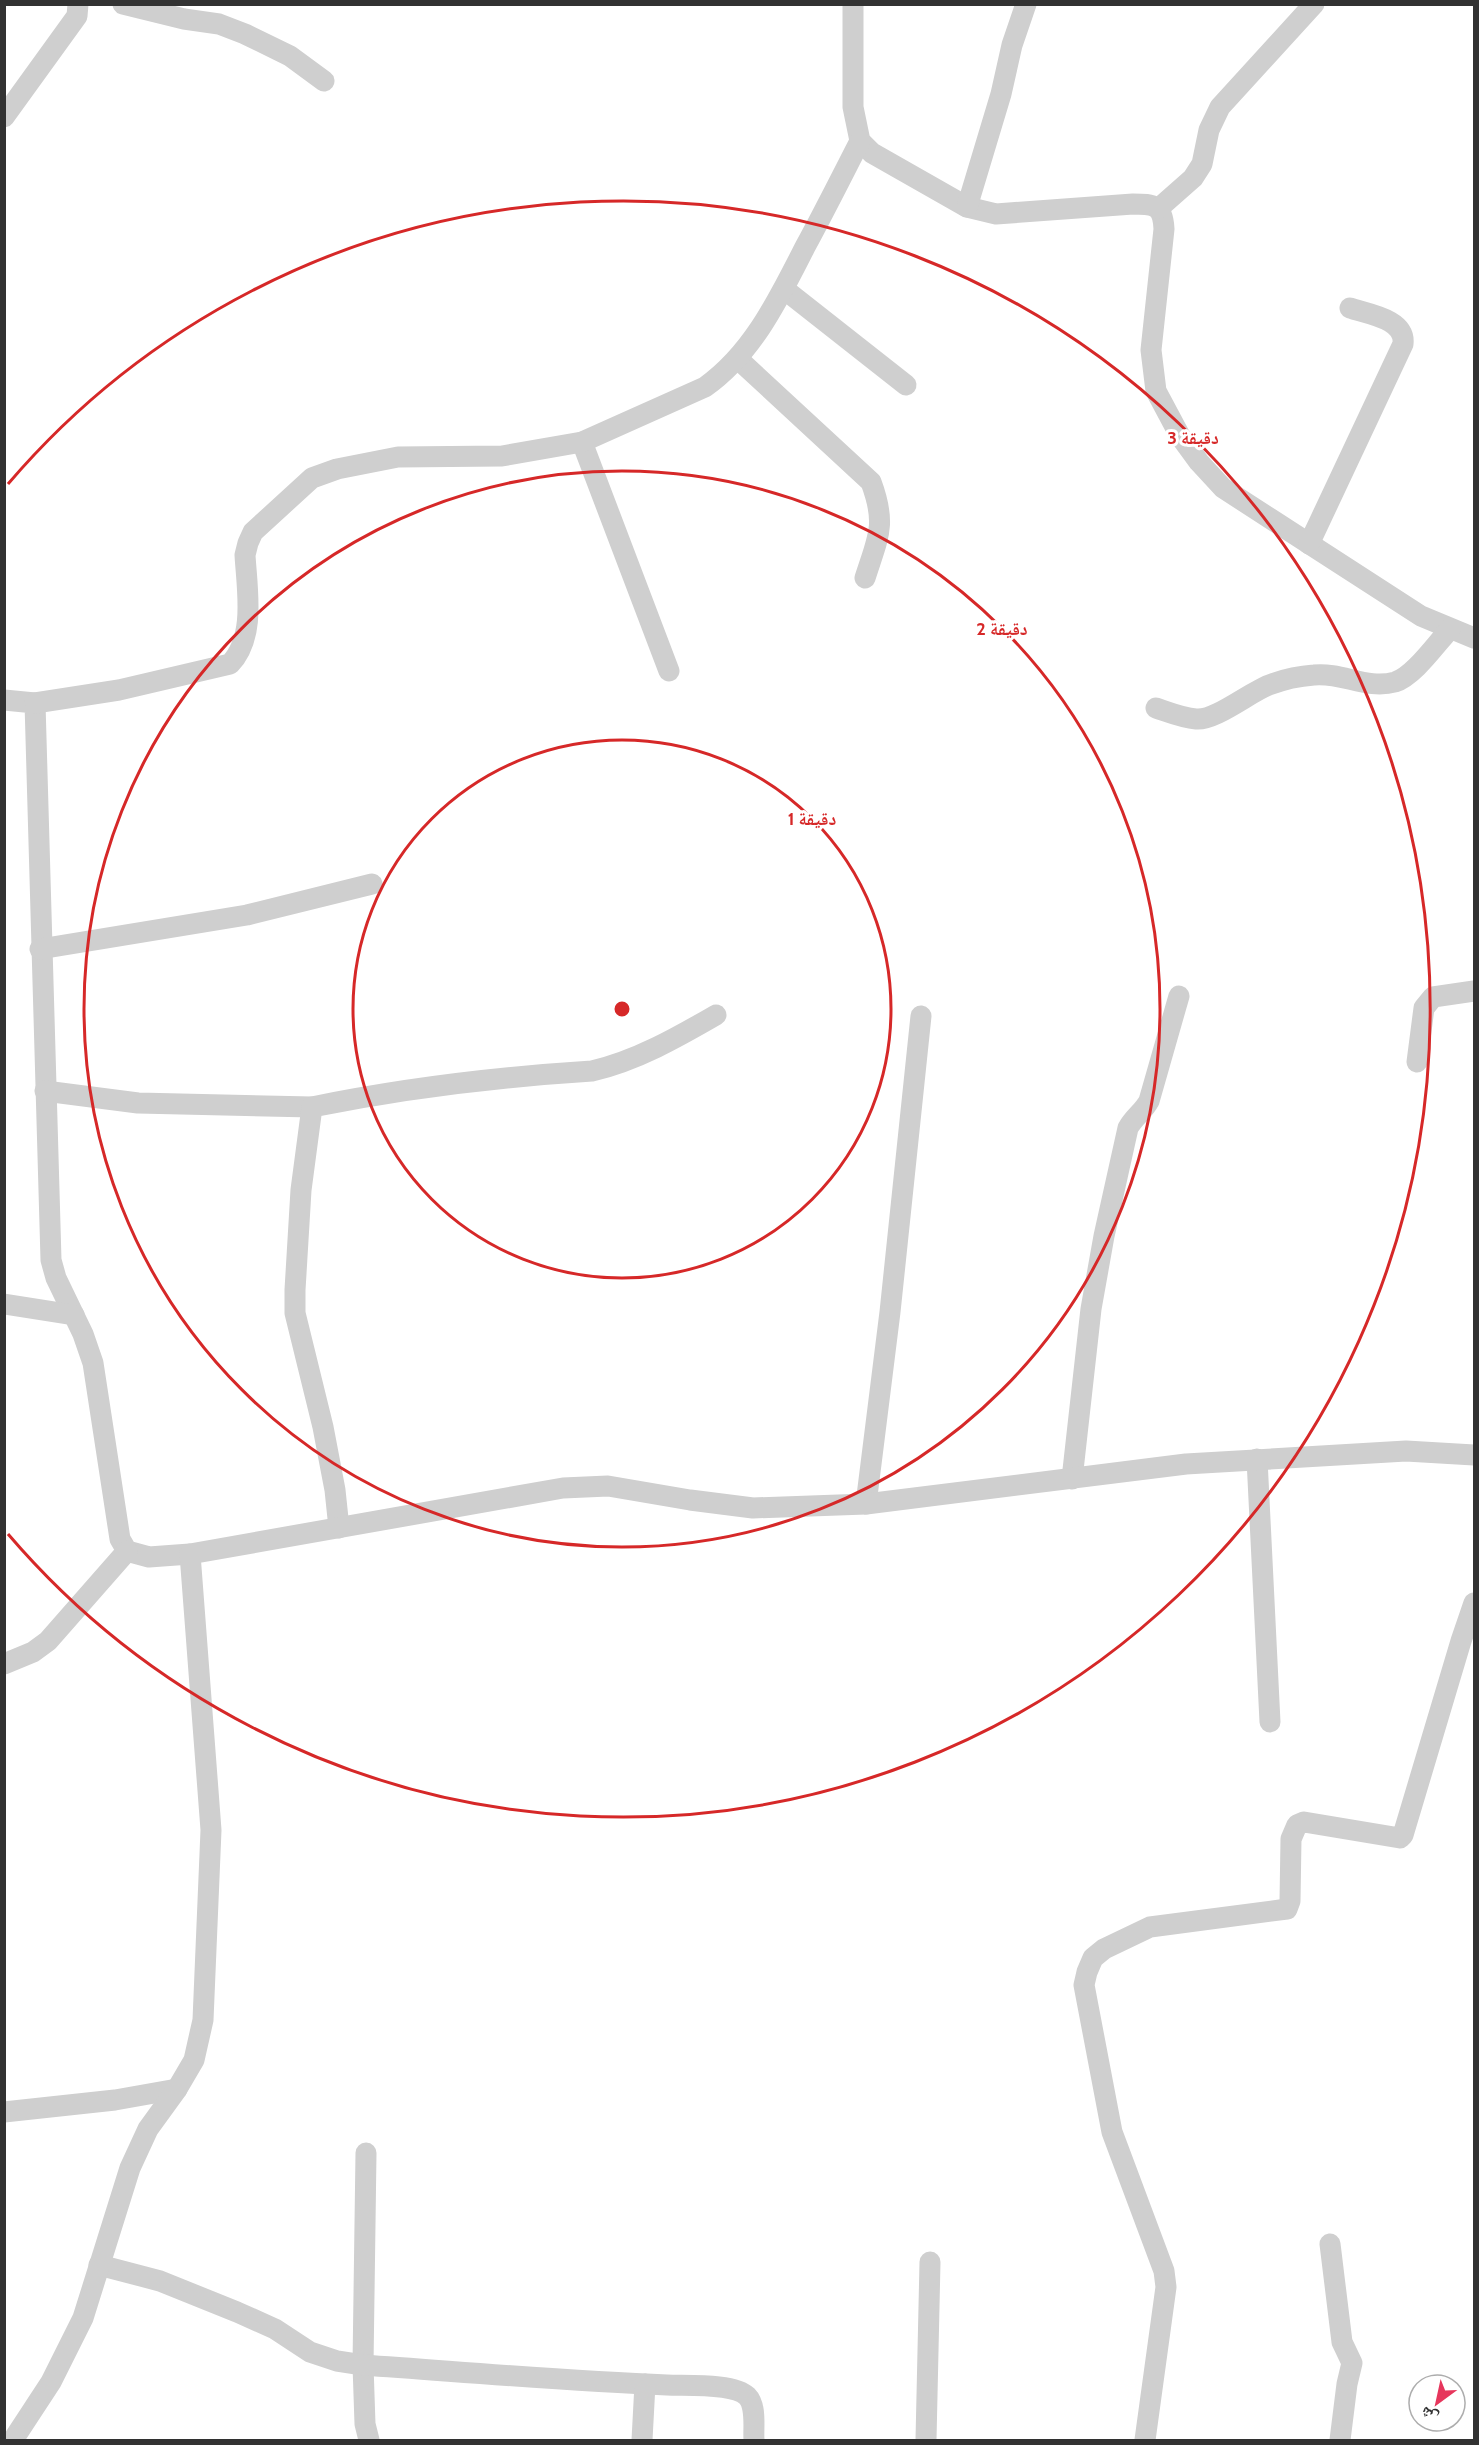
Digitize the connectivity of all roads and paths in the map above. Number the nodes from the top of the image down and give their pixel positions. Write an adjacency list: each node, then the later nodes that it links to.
1 (78, 4): 7 (street)
2 (123, 4): 6 (street)
3 (853, 4): 8 (street)
4 (1026, 4): 9 (street)
5 (1314, 4): 10 (street)
6 (324, 81)
7 (4, 117)
8 (860, 141): 9 (street); 11 (street)
9 (968, 207): 10 (street)
10 (1159, 208): 16 (street)
11 (784, 289): 13 (street); 14 (street)
12 (1350, 308): 16 (street)
13 (738, 359): 15 (street); 17 (street)
14 (906, 385)
15 (582, 442): 20 (street); 22 (street)
16 (1310, 544): 18 (street)
17 (866, 578)
18 (1450, 629): 19 (street); 23 (street)
19 (1474, 638)
20 (669, 671)
21 (4, 700): 22 (street)
22 (35, 703): 25 (street)
23 (1156, 708)
24 (372, 885): 25 (street)
25 (40, 949): 31 (street)
26 (1474, 991): 30 (street)
27 (1179, 996): 37 (street)
28 (716, 1015): 32 (street)
29 (921, 1017): 38 (street)
30 (1417, 1062)
31 (45, 1091): 32 (street); 34 (street)
32 (312, 1107): 39 (street)
33 (4, 1304): 34 (street)
34 (74, 1315): 40 (street)
35 (1474, 1455): 36 (street)
36 (1257, 1459): 37 (street); 44 (street)
37 (1072, 1479): 38 (street)
38 (866, 1504): 39 (street)
39 (339, 1528): 41 (street)
40 (126, 1551): 41 (street); 43 (street)
41 (190, 1554): 45 (street)
42 (1474, 1603): 58 (street)
43 (4, 1664)
44 (1270, 1722)
45 (177, 2089): 46 (street); 50 (street)
46 (4, 2112)
47 (366, 2153): 51 (street)
48 (1330, 2244): 59 (street)
49 (930, 2262): 57 (street)
50 (99, 2265): 51 (street); 53 (street)
51 (363, 2365): 52 (street); 54 (street)
52 (645, 2384): 55 (street); 56 (street)
53 (13, 2440)
54 (369, 2440)
55 (642, 2440)
56 (754, 2440)
57 (926, 2440)
58 (1145, 2440)
59 (1340, 2440)

